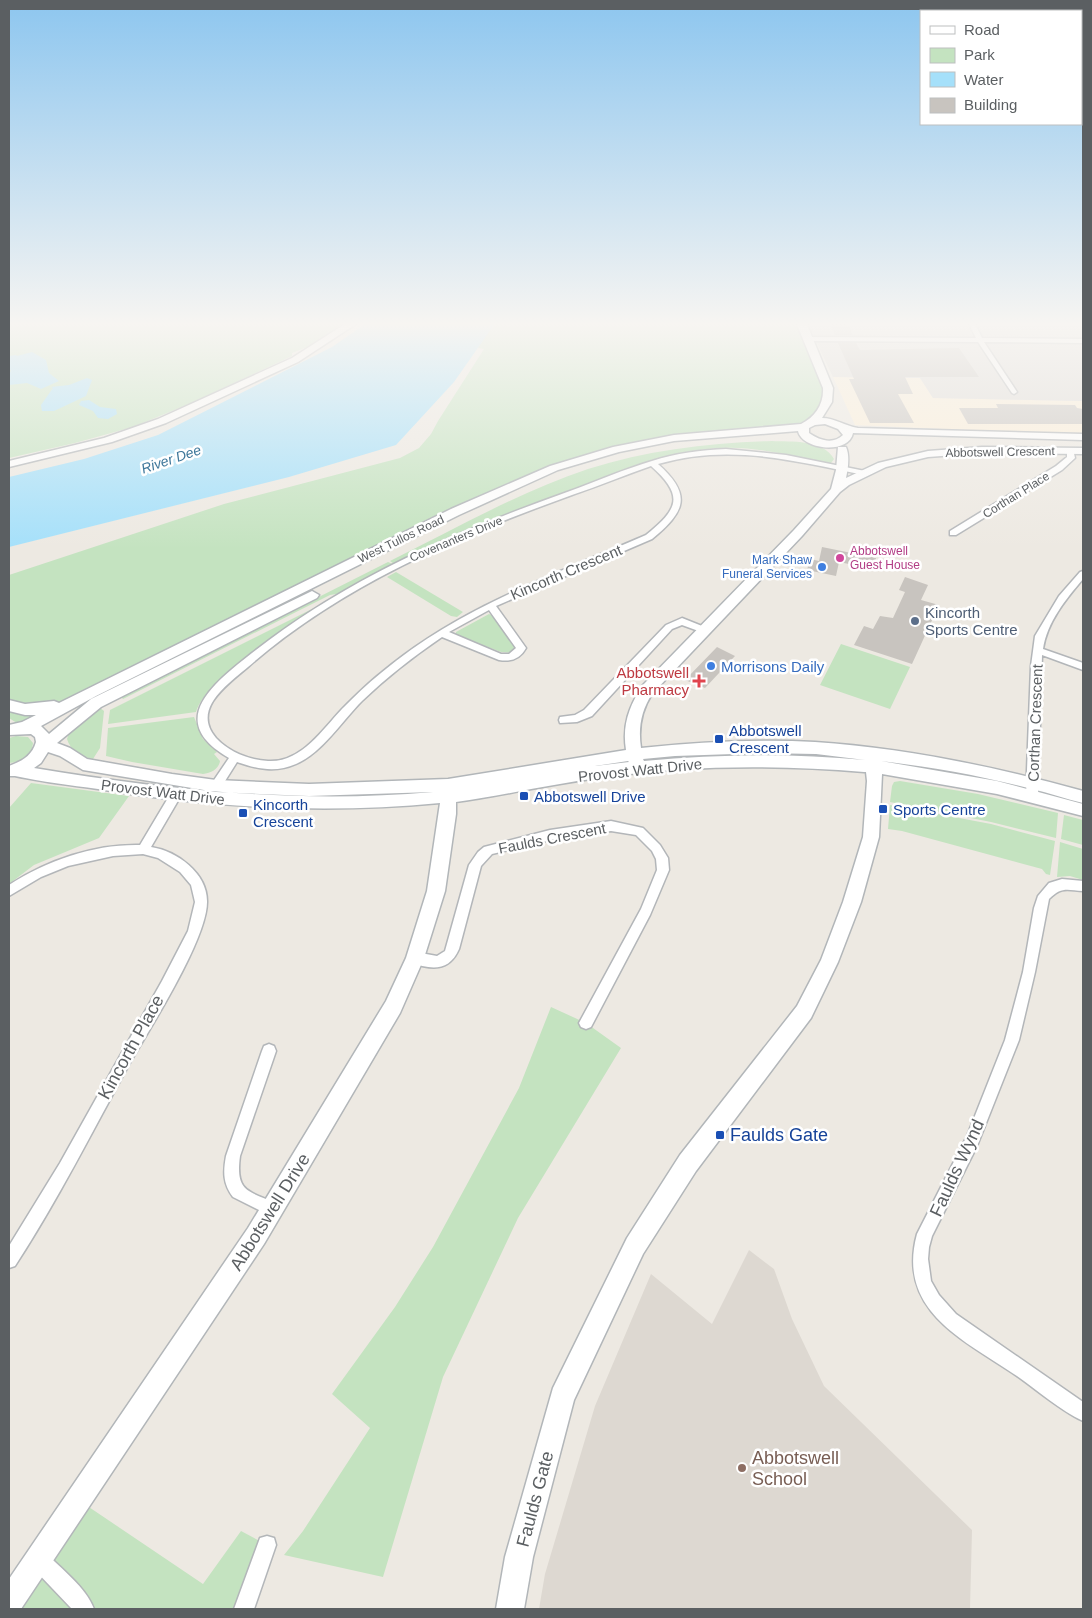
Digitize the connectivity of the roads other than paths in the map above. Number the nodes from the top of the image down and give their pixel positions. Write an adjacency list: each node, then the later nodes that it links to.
1 (213, 398): 13 (main road)
2 (828, 398): 5 (main road)
3 (833, 398): 4 (street)
4 (840, 423): 5 (street); 6 (street); 7 (street); 8 (street)
5 (808, 429): 7 (street); 24 (street, West Tullos Road); 29 (main road, West Tullos Road)
6 (1083, 437)
7 (823, 443): 14 (street)
8 (1083, 444)
9 (842, 449): 14 (street, Abbotswell Crescent)
10 (1070, 451): 11 (street, Abbotswell Crescent); 15 (street, Abbotswell Crescent); 17 (street, Corthan Place)
11 (1083, 451)
12 (652, 463): 14 (street, Covenanters Drive); 19 (street, Kincorth Crescent); 30 (street, Covenanters Drive)
13 (9, 464)
14 (842, 469): 15 (street, Covenanters Drive); 16 (street, Abbotswell Crescent)
15 (865, 473): 16 (street, Abbotswell Crescent)
16 (836, 490): 20 (street, Abbotswell Crescent)
17 (953, 533)
18 (1083, 574): 22 (street, Corthan Crescent)
19 (490, 605): 21 (street, Kincorth Crescent); 21 (street)
20 (704, 630): 27 (street); 31 (street, Abbotswell Crescent)
21 (442, 633): 30 (street, Kincorth Crescent)
22 (1037, 650): 23 (street, Corthan Crescent); 35 (street, Corthan Crescent)
23 (1083, 667)
24 (91, 692): 25 (street); 28 (street, West Tullos Road)
25 (9, 705)
26 (9, 718): 28 (street)
27 (564, 720)
28 (19, 728): 29 (street, Provost Watt Drive)
29 (45, 744): 33 (street); 34 (street, Provost Watt Drive)
30 (234, 758): 34 (street)
31 (636, 761): 32 (street, Provost Watt Drive); 36 (street, Provost Watt Drive)
32 (873, 762): 35 (street, Provost Watt Drive); 54 (street, Faulds Gate)
33 (12, 773): 37 (street, Provost Watt Drive)
34 (216, 786): 36 (street, Provost Watt Drive); 37 (street)
35 (1033, 789): 38 (main road, Provost Watt Drive); 39 (street, Provost Watt Drive)
36 (448, 791): 37 (street, Provost Watt Drive); 43 (street, Abbotswell Drive)
37 (175, 796): 40 (street)
38 (1083, 797)
39 (1083, 810)
40 (144, 849): 42 (street); 47 (street, Kincorth Place)
41 (1083, 886): 48 (street, Faulds Wynd)
42 (9, 892)
43 (415, 958): 44 (street, Faulds Crescent); 46 (street, Abbotswell Drive)
44 (586, 1023)
45 (269, 1052): 46 (street)
46 (273, 1209): 50 (street, Abbotswell Drive)
47 (9, 1260)
48 (1083, 1412)
49 (267, 1545): 53 (street)
50 (37, 1559): 51 (street, Abbotswell Drive); 52 (street)
51 (9, 1604)
52 (84, 1609)
53 (244, 1609)
54 (510, 1609)

